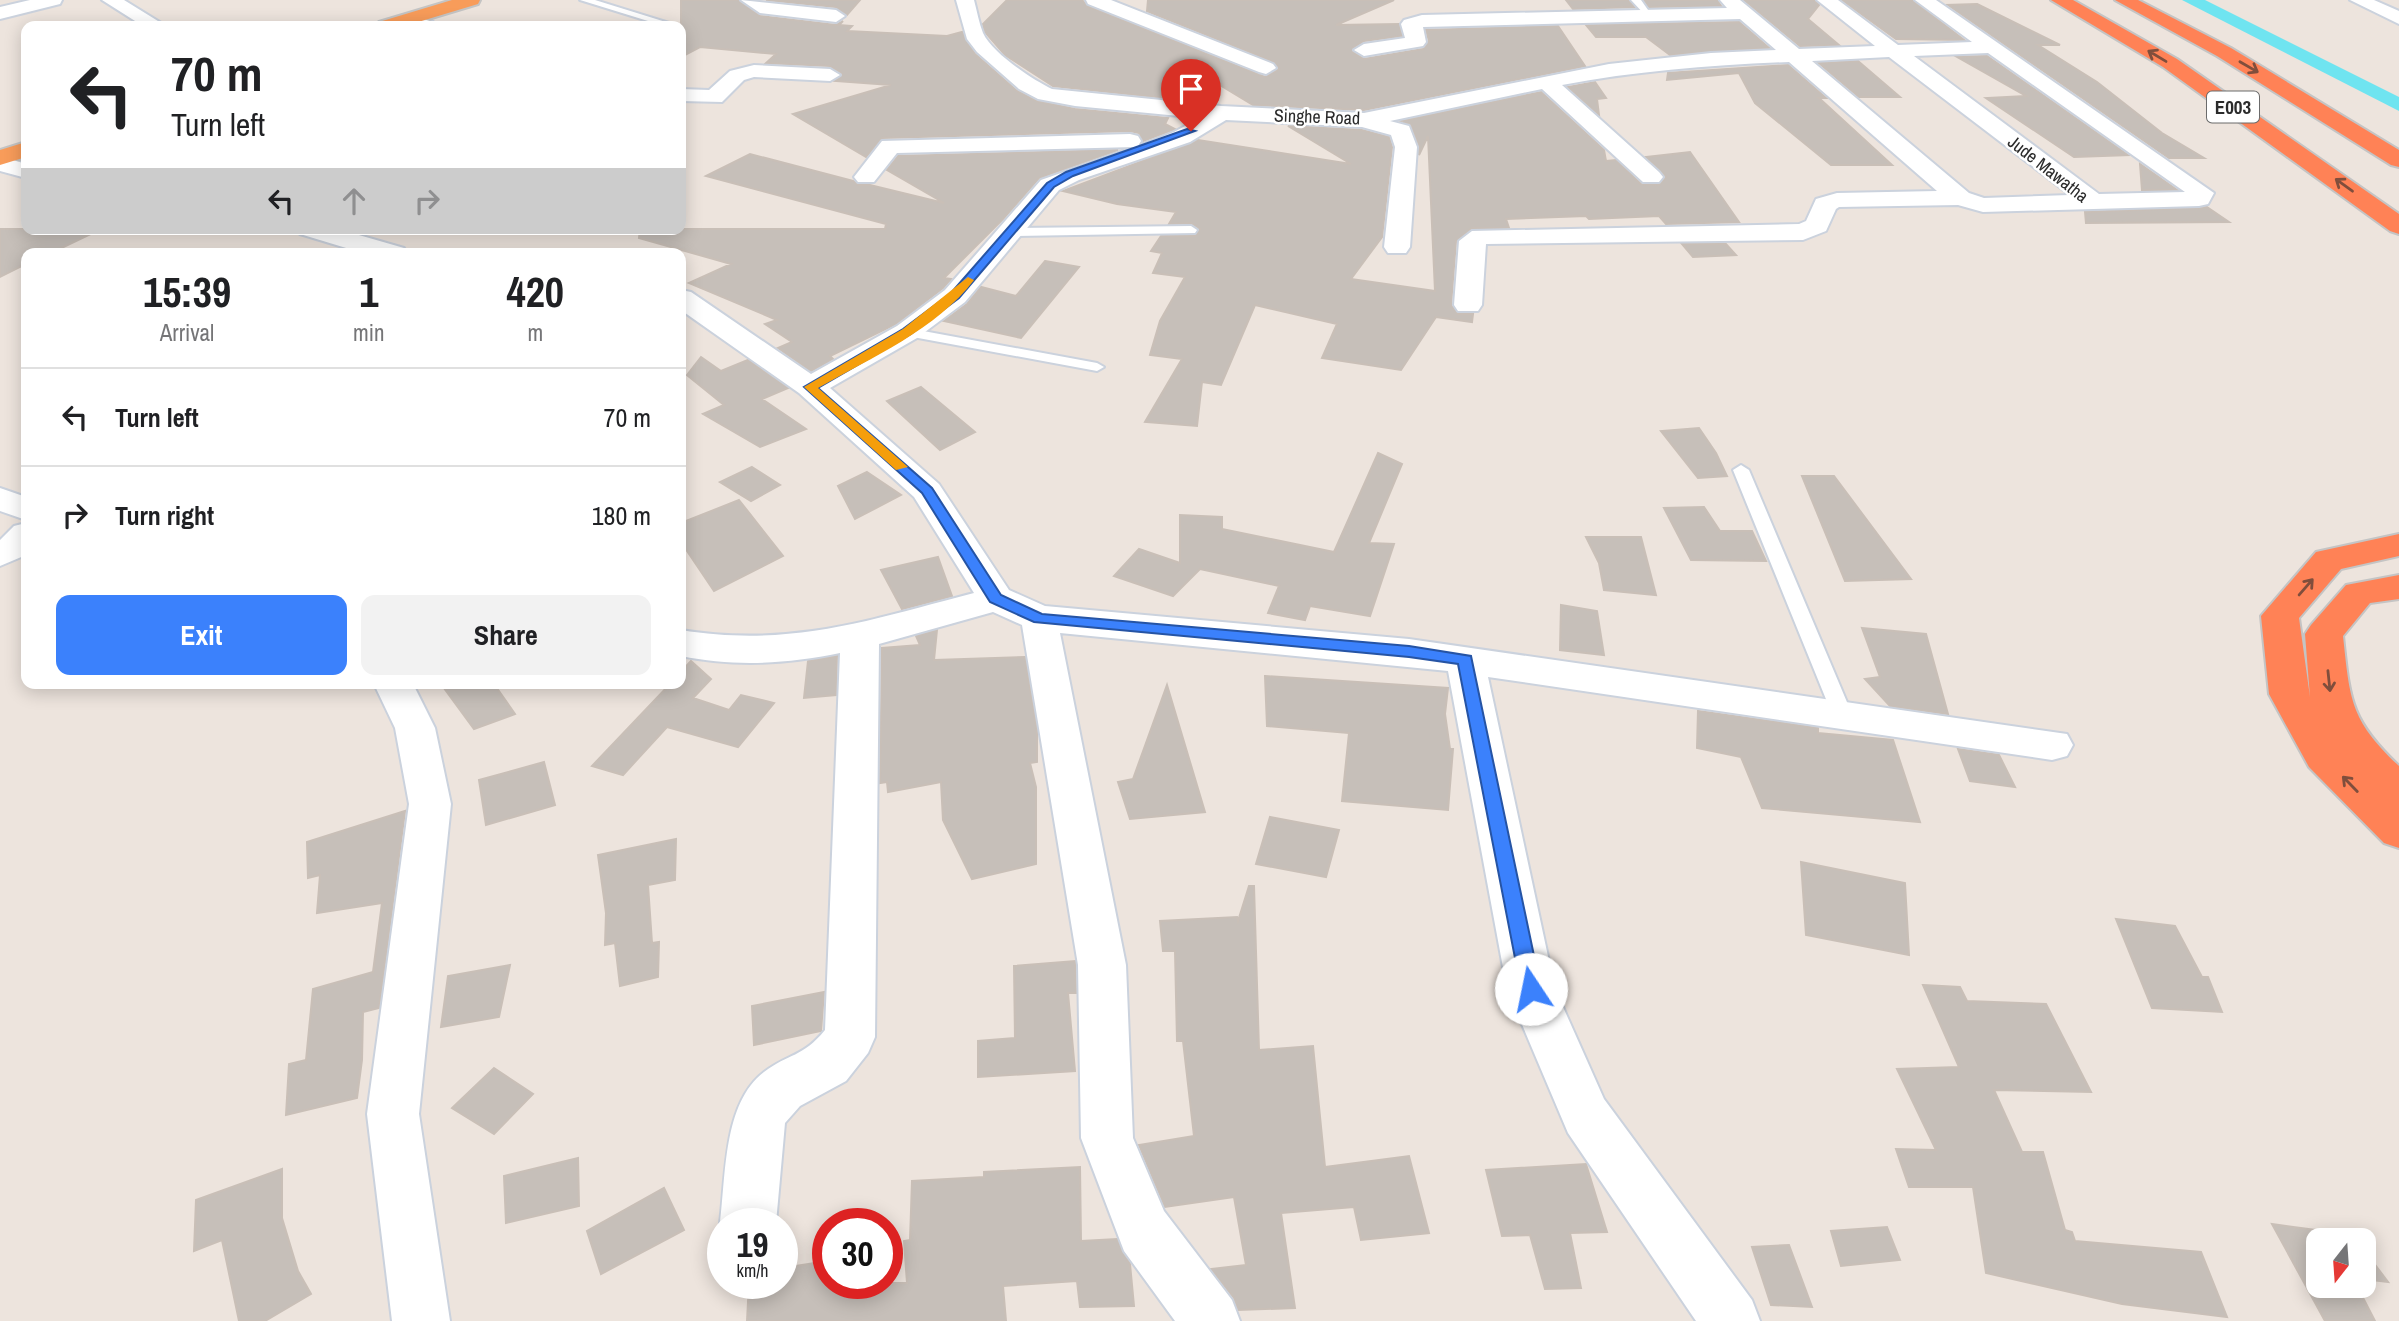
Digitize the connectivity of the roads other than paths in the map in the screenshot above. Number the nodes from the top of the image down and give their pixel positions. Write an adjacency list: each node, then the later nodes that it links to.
1 (53, 0): 17 (street)
2 (111, 0): 21 (street)
3 (471, 0): 22 (highway)
4 (584, 0): 24 (lane)
5 (750, 0): 19 (street)
6 (965, 0): 33 (street, Singhe Road)
7 (1095, 0): 29 (street)
8 (1636, 0): 18 (lane)
9 (1826, 0): 27 (street, Jude Mawatha)
10 (1924, 0): 25 (street)
11 (2060, 0): 48 (highway, E003, one-way to 11)
12 (2095, 0): 34 (highway, E003)
13 (2124, 0): 41 (highway, one-way to 41)
14 (2359, 0): 20 (street)
15 (493, 3): 23 (highway)
16 (1737, 6): 18 (street); 28 (street)
17 (0, 13)
18 (1650, 15): 26 (street)
19 (836, 16)
20 (2399, 18)
21 (147, 21)
22 (425, 21)
23 (429, 21)
24 (657, 21)
25 (1994, 47): 27 (street, Singhe Road); 47 (street)
26 (1364, 50)
27 (1895, 51): 28 (street, Singhe Road); 47 (street, Jude Mawatha)
28 (1798, 56): 31 (street, Singhe Road); 46 (street)
29 (1266, 68)
30 (830, 75): 32 (street)
31 (1546, 82): 35 (street, Singhe Road); 45 (street)
32 (686, 95)
33 (1221, 113): 35 (street, Singhe Road); 37 (street)
34 (2282, 113)
35 (1364, 120): 52 (street)
36 (21, 140): 38 (highway)
37 (1171, 140): 44 (street); 50 (street)
38 (0, 146)
39 (21, 151): 40 (highway)
40 (0, 158)
41 (2399, 160)
42 (0, 163): 43 (street)
43 (21, 169)
44 (866, 177)
45 (1651, 177)
46 (1960, 198): 47 (street, Jude Mawatha); 55 (street, Jude Mawatha)
47 (2094, 202)
48 (2399, 226)
49 (1191, 230): 50 (lane)
50 (1009, 232): 56 (street)
51 (330, 235): 53 (street)
52 (1397, 247)
53 (374, 248)
54 (686, 301): 58 (street)
55 (1468, 305)
56 (907, 332): 57 (lane); 58 (street)
57 (1097, 367)
58 (810, 387): 66 (street)
59 (1741, 470): 72 (lane)
60 (0, 498): 61 (street)
61 (21, 506)
62 (21, 542): 64 (street)
63 (2399, 545): 75 (highway, one-way to 63)
64 (0, 555)
65 (2399, 587): 74 (highway, one-way to 74)
66 (996, 599): 67 (street); 68 (street)
67 (1039, 618): 70 (street); 78 (street)
68 (860, 635): 69 (street); 76 (street)
69 (686, 644)
70 (1465, 660): 72 (street); 79 (street)
71 (396, 689): 77 (street)
72 (1842, 714): 73 (street)
73 (2052, 745)
74 (2399, 791)
75 (2399, 831)
76 (750, 1208)
77 (421, 1321)
78 (1211, 1321)
79 (1731, 1321)

